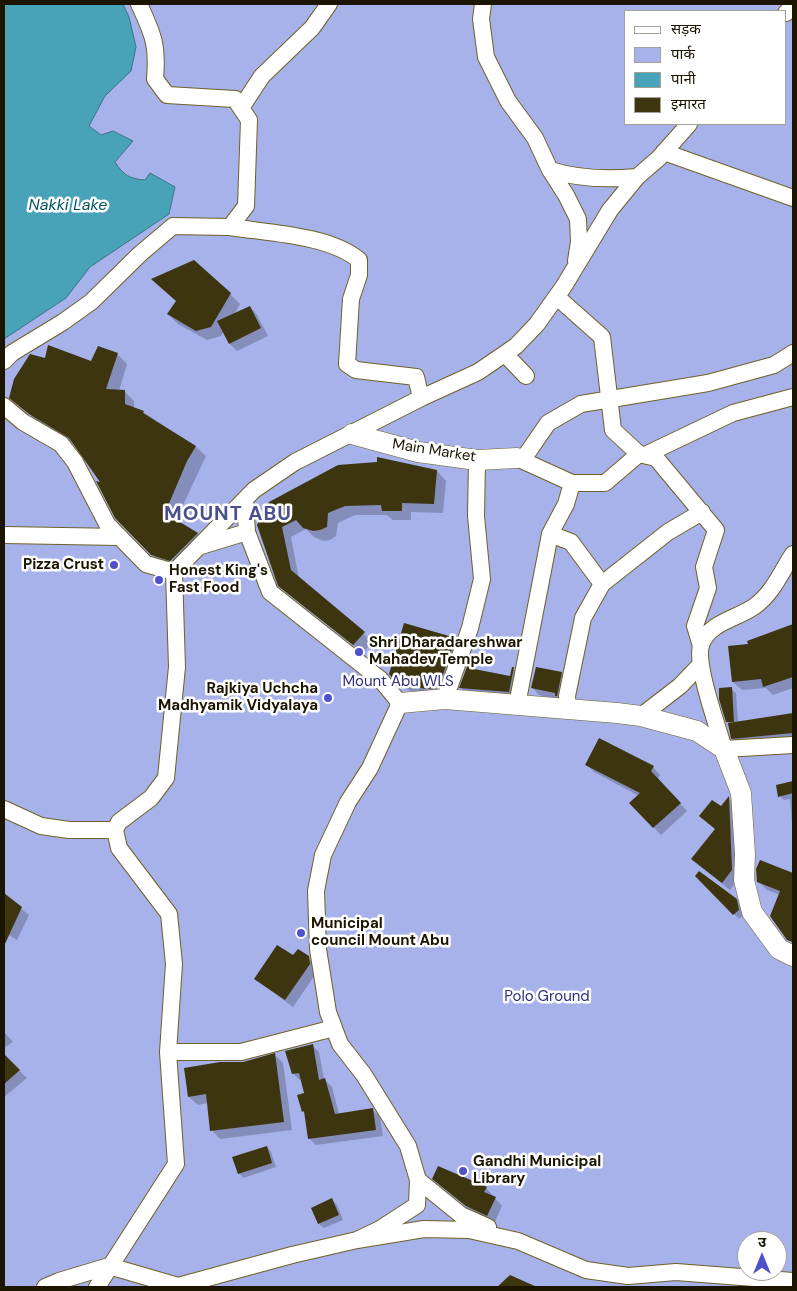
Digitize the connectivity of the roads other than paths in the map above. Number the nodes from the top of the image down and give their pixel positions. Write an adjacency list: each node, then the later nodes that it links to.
1 (139, 4): 4 (street)
2 (329, 4): 4 (street)
3 (483, 4): 7 (street)
4 (241, 108): 10 (street)
5 (688, 125): 6 (street)
6 (664, 152): 8 (street); 9 (street)
7 (550, 170): 8 (street); 11 (street)
8 (637, 177): 11 (street)
9 (793, 198)
10 (230, 227): 15 (street); 18 (street)
11 (575, 268): 12 (street)
12 (557, 297): 14 (street); 19 (street)
13 (793, 353): 19 (street)
14 (505, 354): 16 (street); 18 (street)
15 (4, 361)
16 (526, 376)
17 (793, 397): 22 (street)
18 (421, 398): 21 (street)
19 (609, 398): 22 (street); 23 (street)
20 (4, 406): 31 (street)
21 (352, 434): 24 (main road, Main Market); 26 (street)
22 (642, 454): 25 (street); 27 (street)
23 (517, 458): 24 (main road, Main Market); 25 (street)
24 (478, 460): 38 (street)
25 (572, 483): 29 (street)
26 (246, 500): 28 (street); 32 (street)
27 (702, 512): 35 (street); 36 (street)
28 (247, 532): 32 (street); 39 (street)
29 (550, 534): 35 (street); 40 (street)
30 (4, 535): 31 (street)
31 (120, 538): 34 (street)
32 (198, 547): 34 (street)
33 (793, 554): 36 (street)
34 (174, 572): 46 (street)
35 (602, 584): 41 (street)
36 (701, 646): 37 (street)
37 (700, 664): 42 (street); 44 (street)
38 (445, 699): 39 (main road); 40 (main road)
39 (400, 703): 48 (street)
40 (517, 705): 41 (main road)
41 (568, 710): 42 (main road)
42 (641, 716): 44 (main road)
43 (793, 745): 44 (street)
44 (724, 749): 47 (main road)
45 (4, 809): 46 (street)
46 (115, 830): 49 (street)
47 (793, 956)
48 (334, 1028): 49 (street); 50 (street)
49 (168, 1052): 53 (street)
50 (418, 1180): 51 (street); 52 (street)
51 (357, 1240): 52 (street); 53 (street)
52 (521, 1242): 54 (street)
53 (109, 1266): 55 (street); 56 (street)
54 (793, 1281)
55 (45, 1287)
56 (97, 1287)

